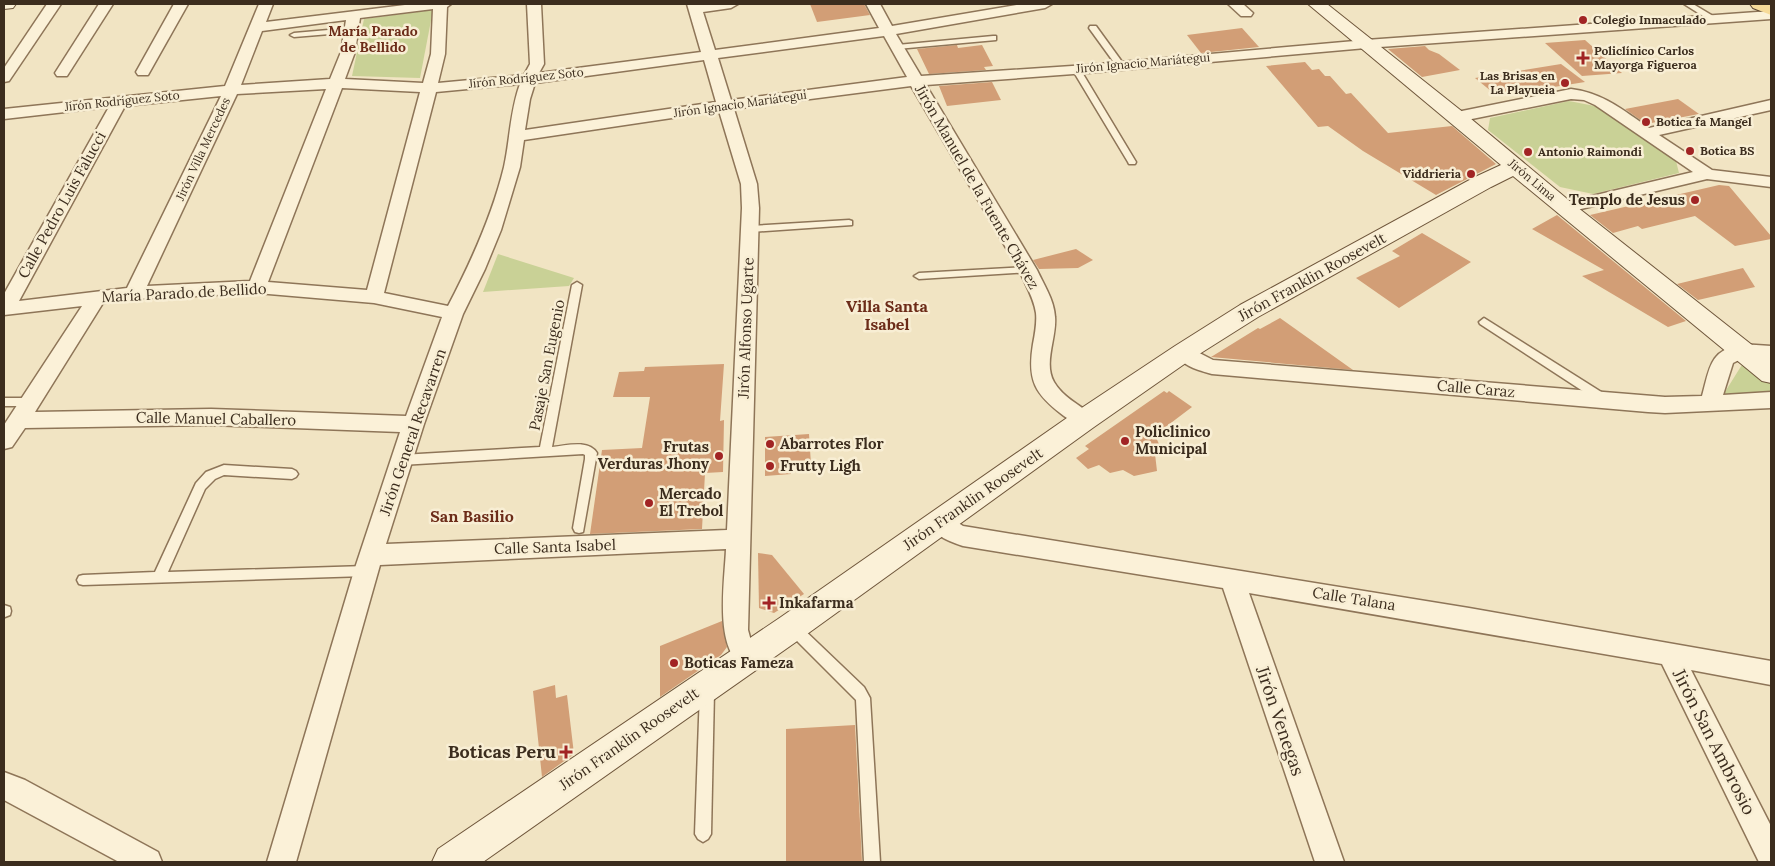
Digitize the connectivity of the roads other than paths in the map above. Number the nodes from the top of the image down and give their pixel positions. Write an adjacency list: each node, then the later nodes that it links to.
1 (54, 4): 34 (street)
2 (106, 4): 33 (street)
3 (181, 4): 32 (street)
4 (266, 4): 21 (street, Jirón Villa Mercedes)
5 (442, 4): 18 (street); 38 (street)
6 (534, 4): 35 (street, Jirón General Recavarren)
7 (731, 4): 14 (street)
8 (873, 4): 24 (street, Jirón Manuel de la Fuente Chávez)
9 (1045, 4): 15 (street, Jirón Rodríguez Soto)
10 (1235, 4): 17 (street)
11 (1316, 4): 27 (street, Jirón Lima)
12 (1688, 4): 20 (lane)
13 (1759, 4): 16 (main road)
14 (695, 6): 29 (street, Jirón Alfonso Ugarte)
15 (1016, 7): 24 (street, Jirón Rodríguez Soto)
16 (1771, 10)
17 (1246, 13)
18 (354, 14): 21 (street); 23 (street)
19 (1771, 15): 20 (street, Jirón Ignacio Mariátegui)
20 (1714, 19): 27 (street, Jirón Ignacio Mariátegui)
21 (257, 27): 39 (street, Jirón Villa Mercedes)
22 (1093, 28): 30 (lane)
23 (351, 30): 25 (lane); 37 (street)
24 (887, 30): 28 (street, Jirón Manuel de la Fuente Chávez); 29 (street, Jirón Rodríguez Soto)
25 (294, 35)
26 (993, 38): 28 (lane)
27 (1366, 44): 30 (street, Jirón Ignacio Mariátegui); 44 (street, Jirón Lima)
28 (897, 47): 36 (street, Jirón Manuel de la Fuente Chávez)
29 (709, 54): 35 (street, Jirón Rodríguez Soto); 41 (street, Jirón Alfonso Ugarte)
30 (1121, 66): 31 (street, Jirón Ignacio Mariátegui)
31 (1076, 69): 36 (street, Jirón Ignacio Mariátegui); 47 (lane)
32 (143, 72)
33 (62, 74)
34 (4, 78)
35 (529, 79): 38 (street, Jirón Rodríguez Soto); 46 (street, Jirón General Recavarren)
36 (916, 81): 41 (street, Jirón Ignacio Mariátegui); 54 (street, Jirón Manuel de la Fuente Chávez)
37 (335, 83): 38 (street, Jirón Rodríguez Soto); 39 (street, Jirón Rodríguez Soto); 57 (street)
38 (429, 88): 59 (street)
39 (231, 90): 40 (street, Jirón Rodríguez Soto); 58 (street, Jirón Villa Mercedes)
40 (120, 101): 43 (street, Jirón Rodríguez Soto); 61 (street, Calle Pedro Luis Falucci)
41 (726, 105): 46 (street, Jirón Ignacio Mariátegui); 53 (street, Jirón Alfonso Ugarte)
42 (1771, 105): 45 (street)
43 (4, 114)
44 (1457, 117): 45 (street); 48 (street, Jirón Lima)
45 (1646, 133): 49 (street)
46 (517, 136): 62 (street, Jirón General Recavarren)
47 (1132, 162)
48 (1515, 167): 51 (street, Jirón Lima); 65 (street, Jirón Franklin Roosevelt)
49 (1707, 174): 50 (street); 51 (street)
50 (1771, 182)
51 (1564, 208): 64 (street, Jirón Lima)
52 (848, 223): 53 (lane)
53 (751, 229): 82 (street, Jirón Alfonso Ugarte)
54 (1028, 270): 55 (lane); 74 (street, Jirón Manuel de la Fuente Chávez)
55 (919, 276)
56 (577, 285): 77 (lane, Pasaje San Eugenio)
57 (257, 287): 58 (street, María Parado de Bellido); 59 (street, María Parado de Bellido)
58 (134, 293): 60 (street, María Parado de Bellido)
59 (374, 297): 62 (street, María Parado de Bellido)
60 (98, 298): 61 (street, María Parado de Bellido); 71 (street)
61 (4, 309)
62 (453, 314): 75 (street, Jirón General Recavarren)
63 (1484, 322): 68 (lane)
64 (1741, 349): 66 (street); 67 (street, Jirón Lima); 72 (street)
65 (1184, 352): 68 (street, Calle Caraz); 74 (street, Jirón Franklin Roosevelt)
66 (1771, 352)
67 (1771, 374)
68 (1605, 400): 72 (street, Calle Caraz)
69 (1771, 400): 72 (street, Calle Caraz)
70 (4, 402): 71 (lane)
71 (31, 402): 73 (street)
72 (1711, 402)
73 (19, 420): 75 (street, Calle Manuel Caballero); 76 (street)
74 (1084, 420): 80 (street, Jirón Franklin Roosevelt)
75 (413, 424): 78 (street, Jirón General Recavarren)
76 (4, 441)
77 (546, 452): 78 (lane); 81 (lane)
78 (401, 460): 83 (street, Jirón General Recavarren)
79 (292, 474): 84 (lane)
80 (940, 523): 85 (street, Calle Talana); 87 (street, Jirón Franklin Roosevelt)
81 (579, 528)
82 (738, 539): 83 (street, Calle Santa Isabel); 89 (street, Jirón Alfonso Ugarte)
83 (369, 563): 84 (lane); 96 (street, Jirón General Recavarren)
84 (160, 576): 86 (lane)
85 (1232, 579): 88 (street, Calle Talana); 99 (street, Jirón Venegas)
86 (84, 580)
87 (792, 627): 89 (street, Jirón Franklin Roosevelt); 98 (lane)
88 (1670, 654): 90 (street, Calle Talana); 94 (street, Jirón San Ambrosio)
89 (748, 657): 91 (street, Jirón Franklin Roosevelt)
90 (1771, 673)
91 (708, 685): 93 (lane); 97 (street, Jirón Franklin Roosevelt)
92 (4, 786): 95 (street)
93 (703, 834)
94 (1771, 856)
95 (148, 862)
96 (281, 862)
97 (450, 862)
98 (872, 862)
99 (1328, 862)

